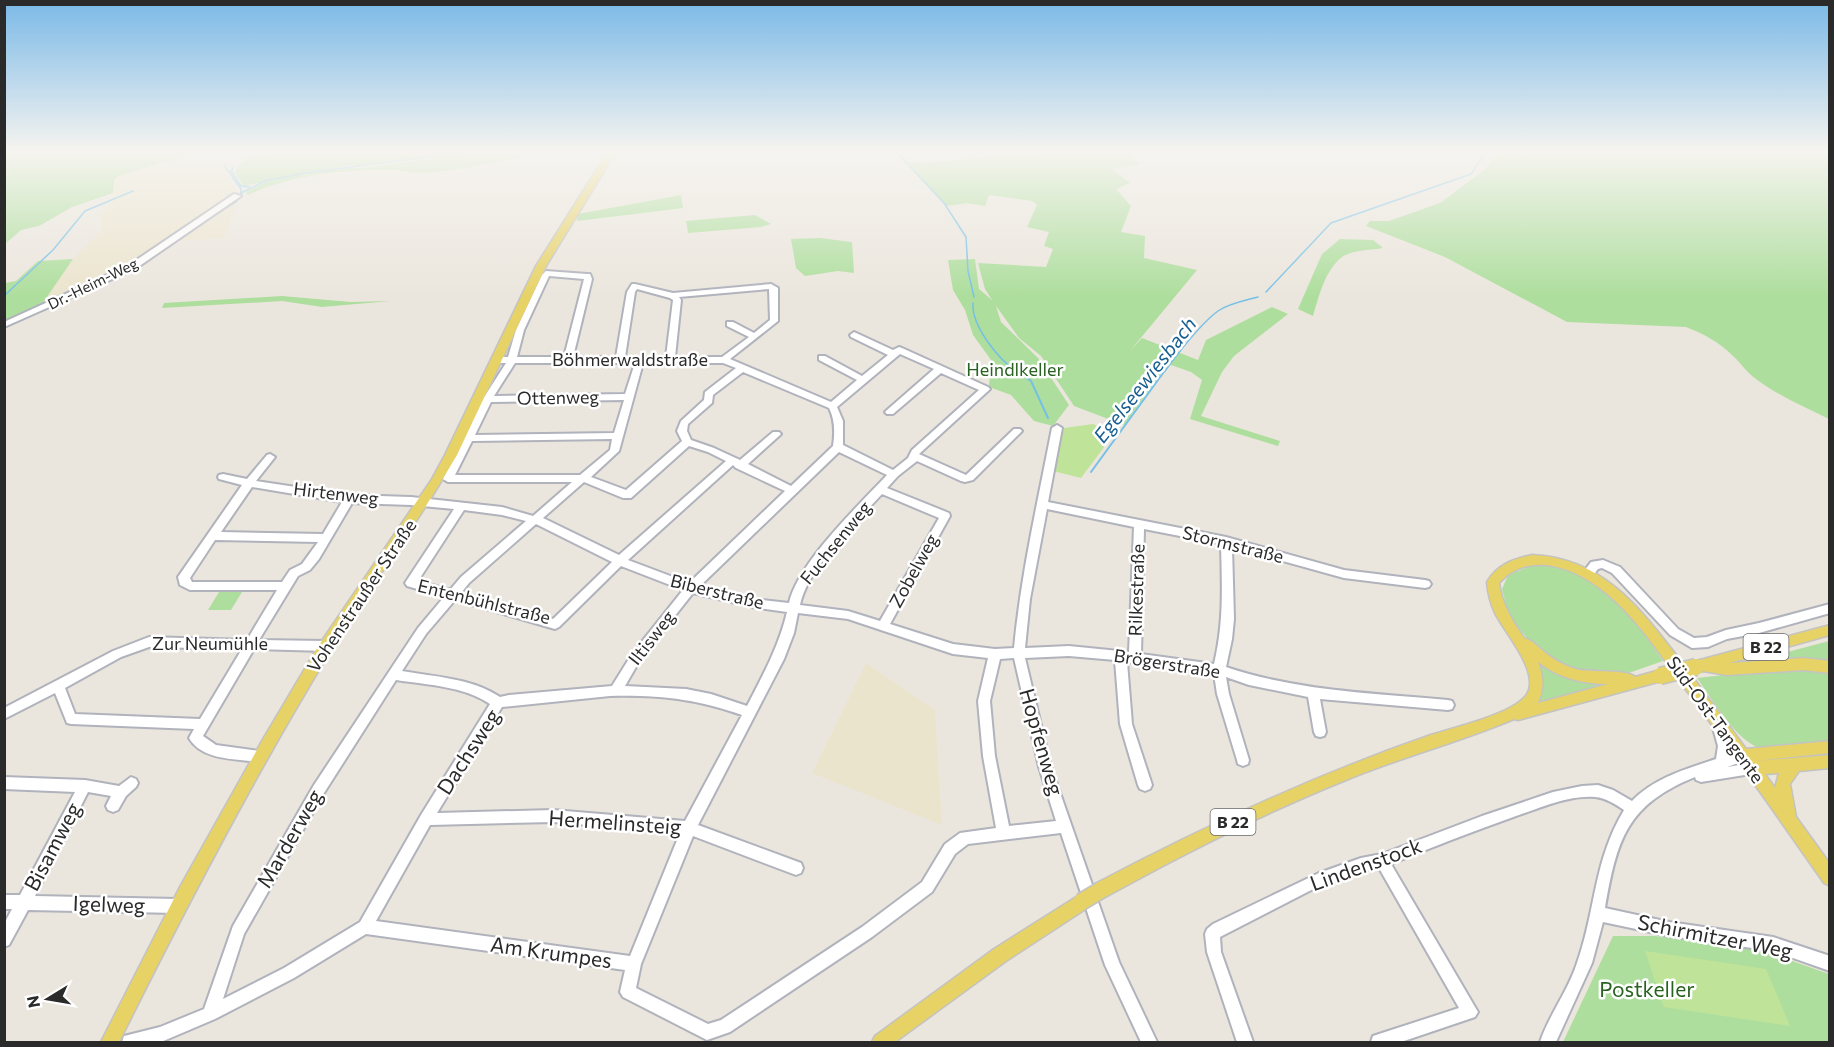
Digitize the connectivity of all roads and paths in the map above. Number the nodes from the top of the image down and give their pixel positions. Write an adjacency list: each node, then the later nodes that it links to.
1 (233, 199): 5 (street, Dr.-Heim-Weg)
2 (583, 199): 13 (main road, Vohenstraußer Straße)
3 (673, 296): 7 (street); 10 (street); 12 (street)
4 (730, 324): 7 (street)
5 (4, 325)
6 (854, 335): 8 (street)
7 (754, 336): 16 (street)
8 (894, 354): 17 (street, Fuchsenweg); 19 (street)
9 (822, 358): 19 (street)
10 (620, 359): 11 (street, Böhmerwaldstraße); 15 (street, Böhmerwaldstraße)
11 (640, 359): 12 (street, Böhmerwaldstraße); 20 (street, Marderweg)
12 (670, 359): 16 (street, Böhmerwaldstraße)
13 (497, 360): 14 (street, Böhmerwaldstraße); 41 (main road, Vohenstraußer Straße)
14 (513, 360): 15 (street, Böhmerwaldstraße); 15 (street); 21 (street)
15 (568, 360)
16 (724, 360): 18 (street, Böhmerwaldstraße)
17 (941, 368): 23 (street); 32 (street, Fuchsenweg)
18 (741, 369): 22 (street, Böhmerwaldstraße); 29 (street)
19 (863, 380): 22 (street)
20 (628, 397): 21 (street, Ottenweg); 27 (street, Marderweg)
21 (488, 399): 28 (street)
22 (832, 406): 30 (street)
23 (890, 412)
24 (1057, 428): 42 (street, Hopfenweg)
25 (1017, 430): 32 (street)
26 (776, 434): 33 (street, Entenbühlstraße)
27 (617, 436): 28 (street); 36 (street, Marderweg)
28 (470, 438): 36 (street)
29 (687, 442): 33 (street); 36 (street)
30 (838, 447): 34 (street); 39 (street)
31 (270, 456): 37 (street)
32 (915, 456): 34 (street, Fuchsenweg)
33 (736, 464): 39 (street); 49 (street, Entenbühlstraße)
34 (894, 474): 38 (street, Fuchsenweg)
35 (223, 477): 37 (street, Hirtenweg)
36 (581, 478): 44 (street, Marderweg)
37 (249, 483): 40 (street, Hirtenweg); 46 (street)
38 (880, 489): 55 (street, Fuchsenweg); 57 (street, Zobelweg)
39 (793, 491): 53 (street)
40 (349, 499): 41 (street, Hirtenweg); 47 (street)
41 (423, 504): 43 (street, Biberstraße); 61 (main road, Vohenstraußer Straße)
42 (1041, 504): 45 (street, Stormstraße); 63 (street, Hopfenweg)
43 (461, 507): 44 (street, Biberstraße); 54 (street, Entenbühlstraße)
44 (533, 519): 49 (street, Biberstraße); 54 (street, Marderweg)
45 (1139, 523): 48 (street, Stormstraße); 65 (street, Rilkestraße)
46 (213, 536): 47 (street); 52 (street)
47 (325, 538): 52 (street)
48 (1226, 541): 51 (street, Stormstraße); 68 (street)
49 (620, 561): 53 (street, Biberstraße); 54 (street, Entenbühlstraße)
50 (1588, 574): 56 (street); 58 (main road, B 22); 78 (main road, Süd-Ost-Tangente)
51 (1425, 584)
52 (285, 586): 60 (street)
53 (691, 588): 55 (street, Biberstraße); 72 (street, Iltisweg)
54 (451, 596): 69 (street, Marderweg)
55 (792, 608): 57 (street, Biberstraße); 76 (street, Fuchsenweg)
56 (1830, 608)
57 (884, 625): 62 (street, Biberstraße)
58 (1510, 628): 70 (main road, B 22); 79 (main road, B 22)
59 (1830, 630): 66 (main road, B 22)
60 (252, 644): 61 (street, Zur Neumühle); 71 (street, Zur Neumühle); 80 (street)
61 (326, 646): 83 (main road, Vohenstraußer Straße)
62 (995, 654): 63 (street, Biberstraße); 102 (street)
63 (1020, 654): 64 (street, Brögerstraße); 100 (street, Hopfenweg)
64 (1121, 656): 65 (street, Brögerstraße); 93 (street, Rilkestraße)
65 (1135, 657): 68 (street, Brögerstraße)
66 (1699, 666): 67 (main road); 70 (main road, B 22, bridge)
67 (1830, 667)
68 (1219, 670): 73 (street, Brögerstraße); 85 (street)
69 (394, 675): 74 (street); 114 (street, Marderweg)
70 (1655, 677): 79 (main road, B 22)
71 (58, 686): 77 (street, Zur Neumühle); 80 (street)
72 (616, 691): 74 (street, Dachsweg); 76 (street, Dachsweg)
73 (1313, 693): 75 (street, Brögerstraße); 81 (street)
74 (498, 703): 98 (street, Dachsweg)
75 (1448, 705)
76 (750, 712): 101 (street, Fuchsenweg)
77 (4, 714)
78 (1714, 717): 84 (main road, Süd-Ost-Tangente); 87 (street)
79 (1487, 723): 117 (main road, B 22, bridge)
80 (203, 724): 83 (street)
81 (1320, 732)
82 (1830, 747): 84 (main road)
83 (261, 756): 108 (main road, Vohenstraußer Straße)
84 (1742, 756): 87 (street); 89 (main road, Süd-Ost-Tangente)
85 (1243, 759)
86 (1830, 761): 88 (main road)
87 (1720, 764): 90 (street)
88 (1792, 767): 89 (main road); 99 (main road)
89 (1752, 770): 90 (street); 99 (main road, Süd-Ost-Tangente)
90 (1680, 778): 97 (street)
91 (4, 783): 94 (street, Bisamweg)
92 (131, 783): 95 (street, Bisamweg)
93 (1145, 785)
94 (85, 786): 95 (street, Bisamweg); 107 (street, Bisamweg)
95 (121, 792): 96 (street, Bisamweg)
96 (113, 806)
97 (1633, 809): 103 (street, Lindenstock); 109 (street)
98 (426, 819): 101 (street, Hermelinsteig); 110 (street, Dachsweg)
99 (1791, 824): 105 (main road, Süd-Ost-Tangente)
100 (1066, 826): 102 (street, Am Krumpes); 118 (street, Hopfenweg)
101 (689, 828): 104 (street, Hermelinsteig); 112 (street, Fuchsenweg)
102 (1004, 832): 112 (street, Am Krumpes)
103 (1382, 861): 119 (street, Lindenstock); 120 (street)
104 (796, 868)
105 (1830, 878)
106 (4, 902): 107 (street, Igelweg)
107 (24, 902): 108 (street, Igelweg); 111 (street, Bisamweg)
108 (177, 906): 115 (main road, Vohenstraußer Straße)
109 (1598, 914): 113 (street, Schirmitzer Weg); 121 (street)
110 (365, 927): 112 (street, Am Krumpes); 114 (street)
111 (4, 940)
112 (634, 964)
113 (1830, 964)
114 (210, 1014): 116 (street)
115 (110, 1042)
116 (130, 1042)
117 (881, 1042)
118 (1149, 1042)
119 (1245, 1042)
120 (1379, 1042)
121 (1548, 1042)

